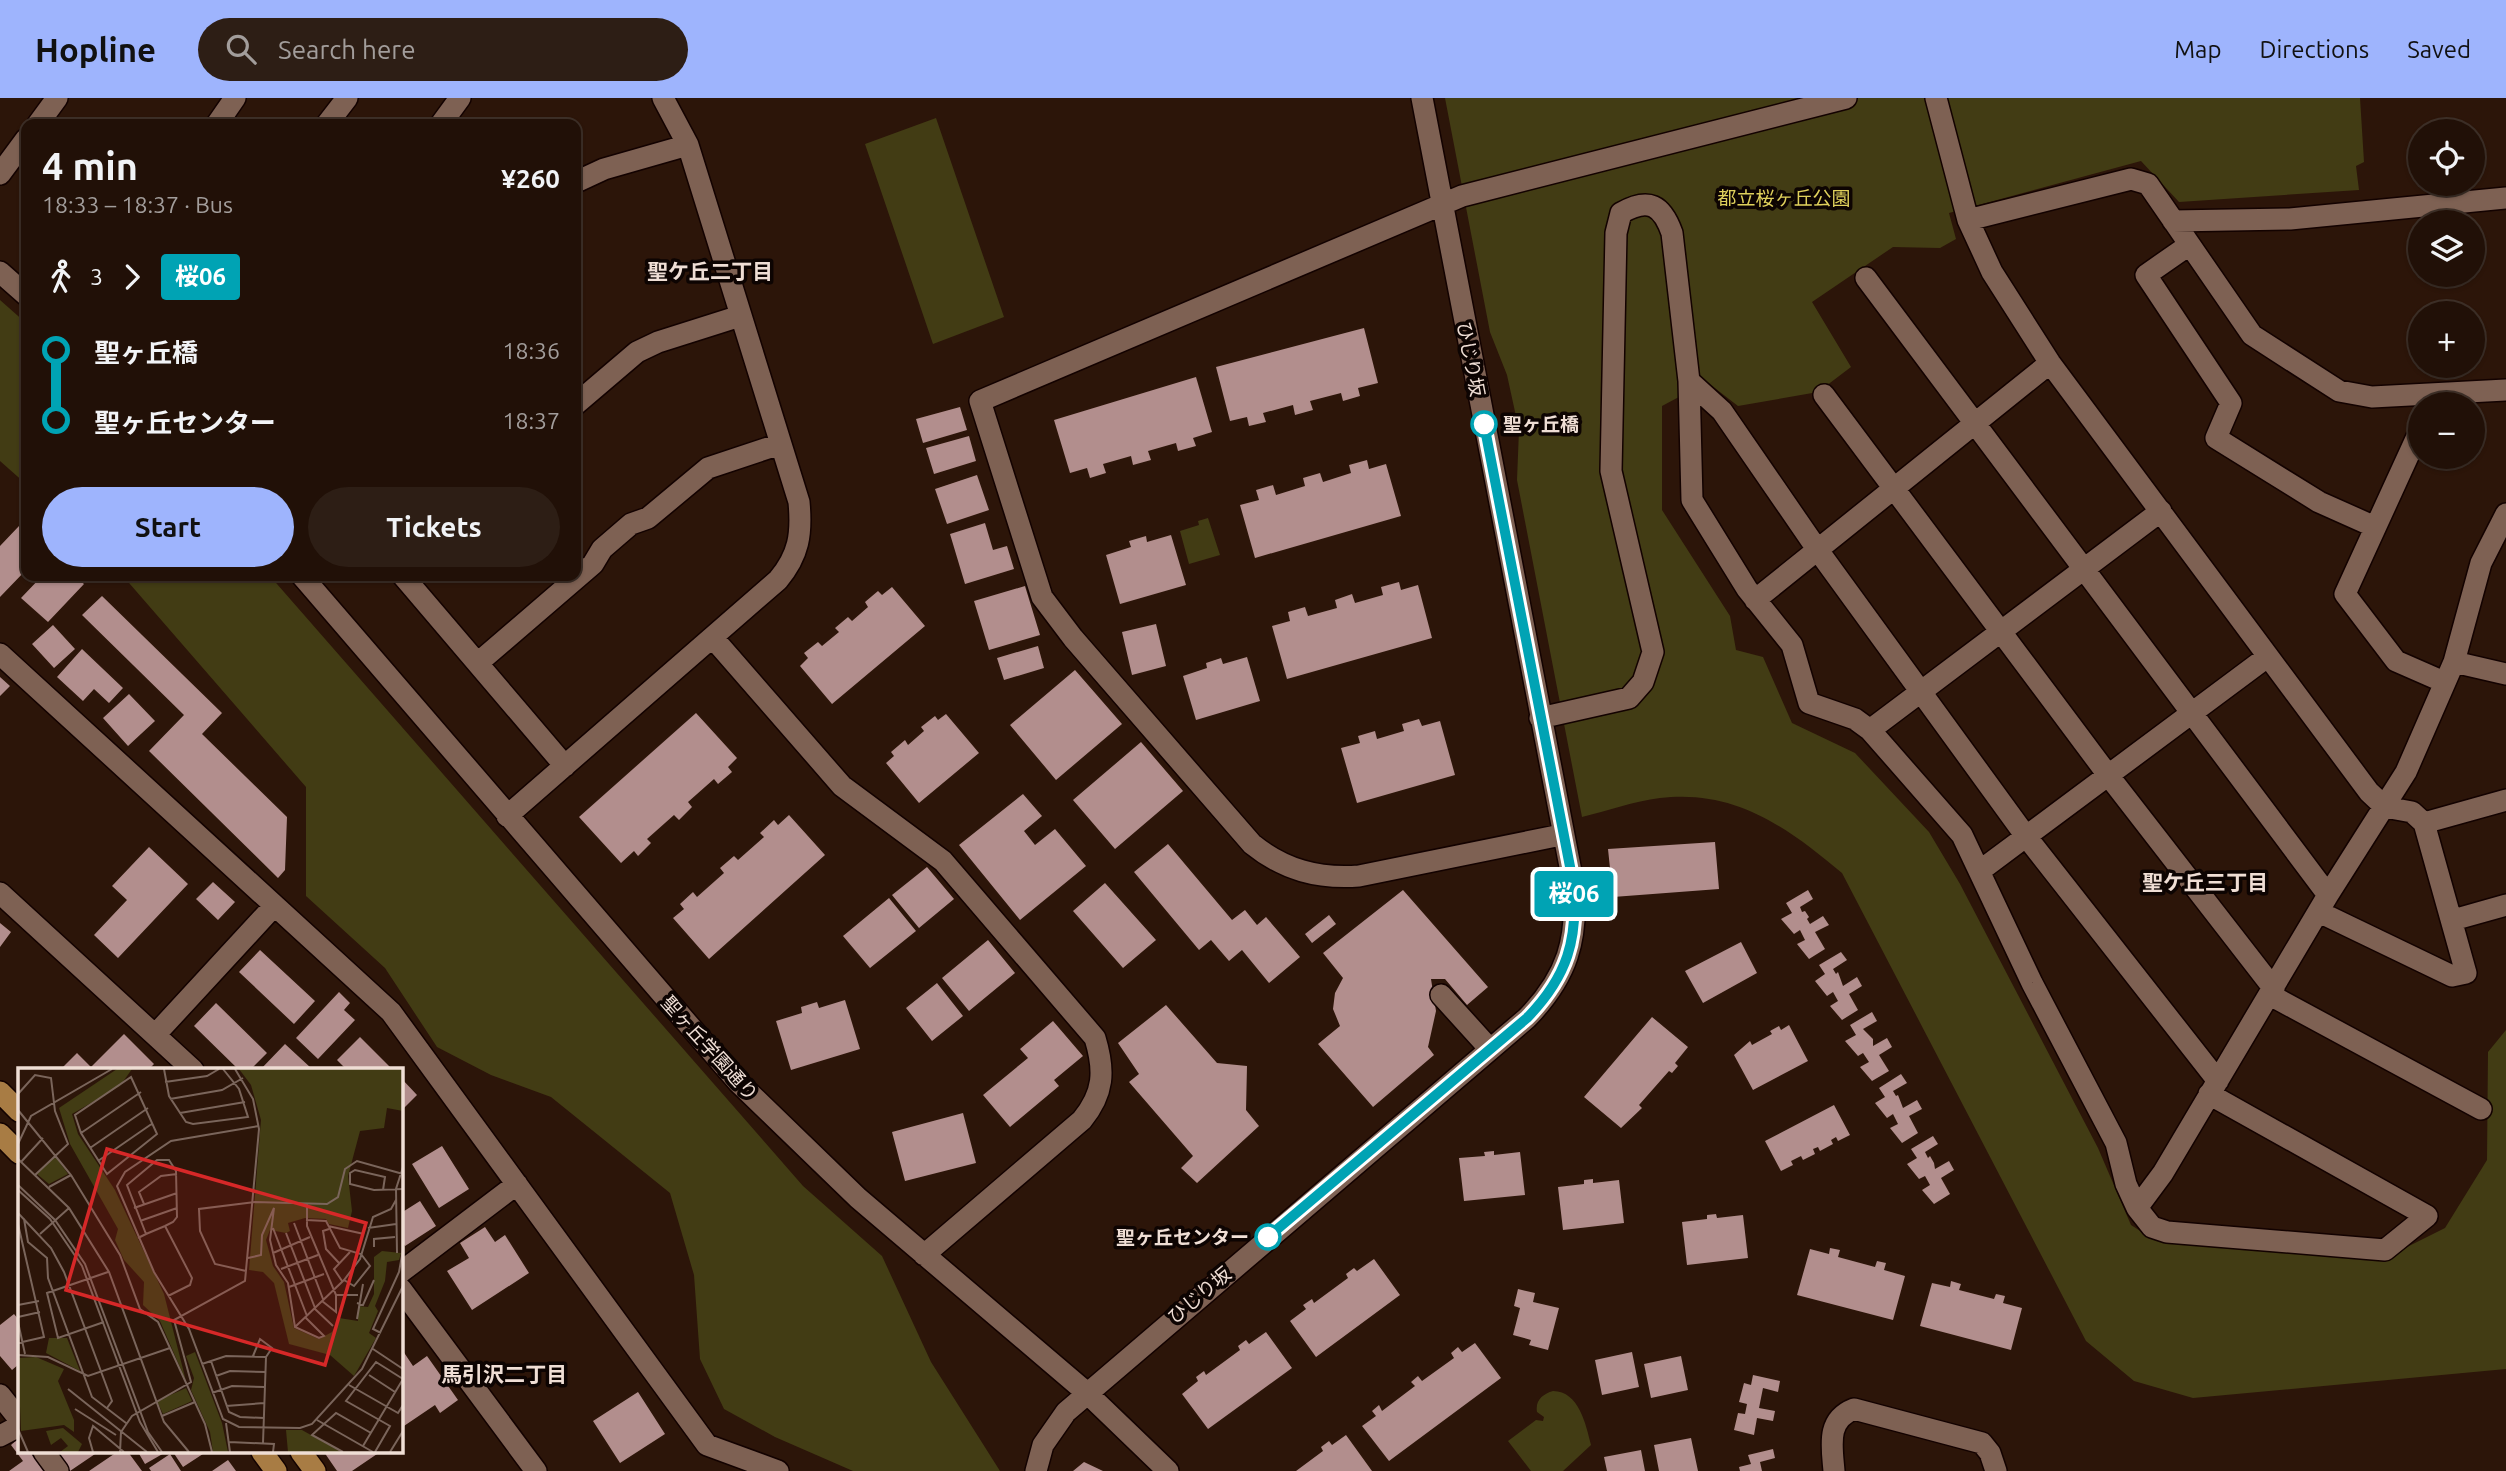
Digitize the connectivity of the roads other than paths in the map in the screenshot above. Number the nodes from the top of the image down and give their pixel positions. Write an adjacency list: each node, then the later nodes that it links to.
1 (57, 98): 9 (street)
2 (234, 98): 10 (street)
3 (347, 98): 11 (street)
4 (460, 98): 12 (street)
5 (663, 98): 13 (street)
6 (1422, 98): 18 (street, ひじり坂)
7 (1936, 98): 19 (street)
8 (1836, 101): 18 (street)
9 (42, 119)
10 (220, 119)
11 (331, 119)
12 (445, 119)
13 (688, 145): 16 (street); 25 (street)
14 (21, 146): 15 (street)
15 (0, 174)
16 (581, 180)
17 (2506, 198): 20 (street)
18 (1442, 205): 57 (street, ひじり坂); 65 (street)
19 (1968, 220): 20 (street); 26 (street)
20 (2173, 221): 21 (street)
21 (2189, 245): 31 (street); 39 (street)
22 (0, 272): 24 (street)
23 (1866, 278): 33 (street)
24 (21, 291)
25 (740, 316): 32 (street); 34 (street)
26 (2050, 363): 33 (street); 37 (street)
27 (1689, 381): 40 (street); 46 (street); 57 (street)
28 (2506, 390): 29 (street)
29 (2485, 393)
30 (1824, 395): 36 (street)
31 (2408, 398)
32 (581, 400)
33 (1974, 423): 36 (street); 41 (street)
34 (780, 444): 42 (street); 48 (street)
35 (2408, 456): 39 (street)
36 (1892, 488): 40 (street); 47 (street)
37 (2161, 511): 41 (street); 50 (street)
38 (2506, 514): 52 (street)
39 (2375, 527): 54 (street)
40 (1816, 549): 46 (street); 55 (street)
41 (2082, 570): 47 (street); 56 (street)
42 (581, 574)
43 (306, 581): 63 (street, 聖ヶ丘学園通り)
44 (408, 581): 51 (street)
45 (573, 581): 51 (street)
46 (1755, 600): 58 (street)
47 (2000, 630): 55 (street); 60 (street)
48 (713, 638): 59 (street); 86 (street)
49 (0, 654): 71 (street)
50 (2267, 657): 56 (street); 62 (street)
51 (479, 662): 59 (street)
52 (2454, 662): 53 (street); 54 (street)
53 (2506, 674)
54 (2444, 682): 62 (street)
55 (1920, 690): 58 (street); 66 (street)
56 (2190, 714): 60 (street); 69 (street)
57 (1540, 718): 65 (street, ひじり坂)
58 (1870, 730): 67 (street)
59 (565, 766): 63 (street)
60 (2108, 775): 66 (street); 73 (street)
61 (2506, 800): 64 (street)
62 (2385, 807): 64 (street); 69 (street)
63 (507, 816): 86 (street, 聖ヶ丘学園通り)
64 (2424, 823): 72 (street)
65 (1561, 835): 76 (street, ひじり坂)
66 (2025, 835): 67 (street); 78 (street)
67 (1981, 870): 85 (street)
68 (0, 893): 75 (street)
69 (2323, 904): 72 (street); 73 (street)
70 (2506, 905): 72 (street)
71 (274, 906): 75 (street); 84 (street)
72 (2453, 920)
73 (2272, 992): 78 (street); 80 (street)
74 (1441, 995): 76 (street)
75 (155, 1035): 77 (street)
76 (1489, 1048): 89 (street, ひじり坂)
77 (191, 1068)
78 (2213, 1088): 85 (street); 85 (street)
79 (0, 1092): 81 (main road)
80 (2481, 1109)
81 (18, 1110)
82 (0, 1134): 83 (main road)
83 (18, 1152)
84 (517, 1184): 87 (street); 101 (street)
85 (2137, 1209)
86 (924, 1255): 89 (street, 聖ヶ丘学園通り)
87 (402, 1271)
88 (402, 1290): 100 (street)
89 (1087, 1393): 102 (street, ひじり坂); 103 (street, 聖ヶ丘学園通り)
90 (0, 1395): 91 (street)
91 (18, 1418)
92 (18, 1427): 93 (street)
93 (0, 1437)
94 (45, 1454): 97 (street)
95 (263, 1454): 98 (main road)
96 (302, 1454): 99 (main road)
97 (58, 1471)
98 (276, 1471)
99 (315, 1471)
100 (536, 1471)
101 (778, 1471)
102 (1036, 1471)
103 (1168, 1471)
104 (1834, 1471): 105 (street)
105 (1996, 1471)

